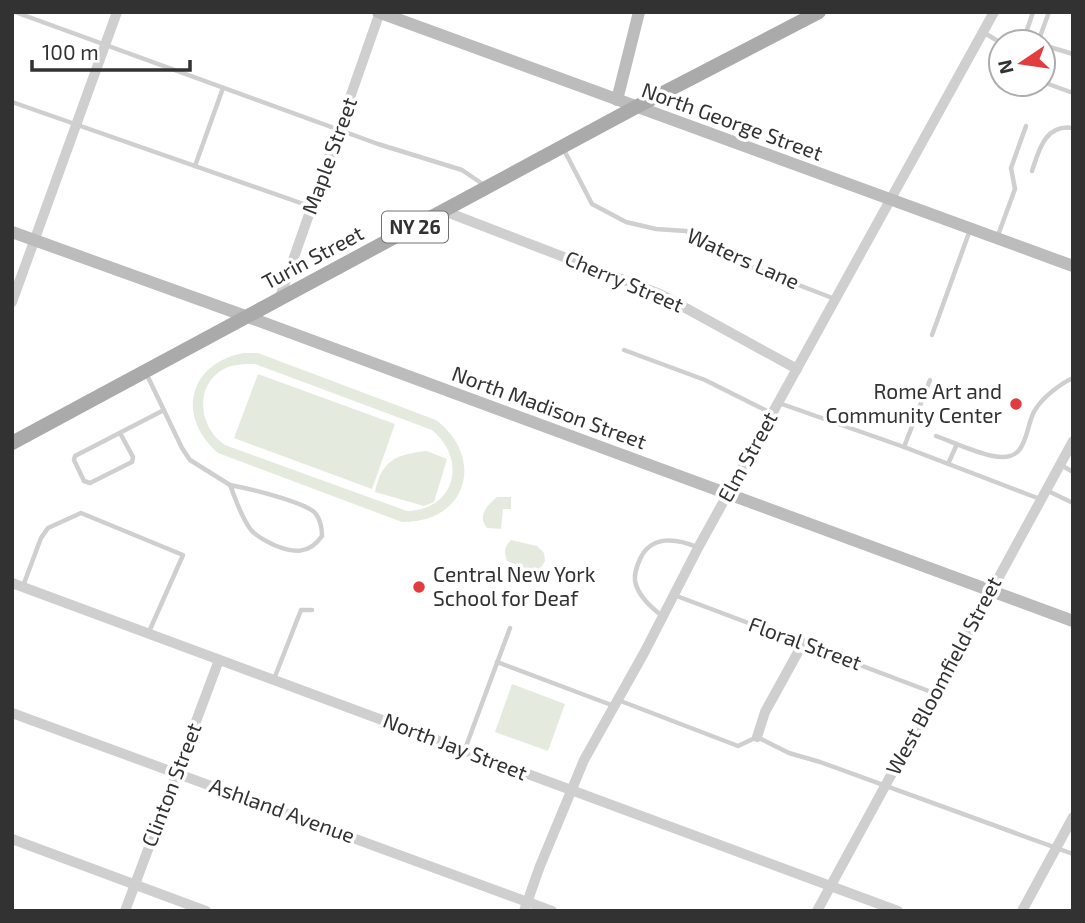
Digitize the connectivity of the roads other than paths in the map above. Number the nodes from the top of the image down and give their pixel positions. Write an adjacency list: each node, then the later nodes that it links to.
1 (15, 12): 9 (lane)
2 (117, 12): 9 (street)
3 (380, 12): 11 (street, North George Street); 17 (street, Maple Street)
4 (639, 12): 11 (street)
5 (819, 12): 13 (main road, Turin Street / NY 26)
6 (994, 12): 7 (street, Elm Street)
7 (983, 32): 8 (lane); 22 (street, Elm Street)
8 (987, 34)
9 (105, 46): 10 (lane); 14 (street)
10 (223, 88): 17 (lane); 19 (lane)
11 (617, 100): 13 (street, North George Street)
12 (12, 102): 14 (lane)
13 (636, 107): 18 (main road, Turin Street / NY 26); 22 (street, North George Street)
14 (76, 125): 19 (lane); 28 (street)
15 (1026, 126): 27 (lane)
16 (1073, 128): 20 (lane)
17 (339, 130): 21 (lane); 23 (street, Maple Street)
18 (562, 147): 21 (main road, Turin Street / NY 26); 30 (lane, Waters Lane)
19 (195, 166): 23 (lane)
20 (1032, 172)
21 (487, 188): 24 (main road, Turin Street / NY 26)
22 (890, 200): 25 (street, North George Street); 30 (street, Elm Street)
23 (312, 207): 31 (street, Maple Street)
24 (444, 211): 31 (main road, Turin Street / NY 26); 36 (street, Cherry Street)
25 (970, 229): 27 (street, North George Street); 34 (lane)
26 (12, 232): 28 (street, North Madison Street)
27 (997, 239): 29 (street, North George Street)
28 (34, 240): 32 (street); 33 (street, North Madison Street)
29 (1073, 266)
30 (835, 299): 36 (street, Elm Street)
31 (279, 300): 33 (main road, Turin Street / NY 26)
32 (12, 302)
33 (248, 317): 37 (main road, Turin Street / NY 26); 53 (street, North Madison Street)
34 (932, 335)
35 (624, 349): 42 (lane)
36 (797, 369): 40 (street, Elm Street)
37 (145, 372): 41 (lane); 46 (main road, Turin Street / NY 26)
38 (1073, 378): 47 (lane)
39 (930, 380): 48 (lane)
40 (778, 402): 42 (street, Elm Street); 48 (lane)
41 (164, 410): 43 (lane); 52 (lane)
42 (772, 414): 53 (street, Elm Street)
43 (120, 433): 43 (lane)
44 (936, 436): 47 (lane)
45 (1073, 441): 50 (street, West Bloomfield Street)
46 (12, 443)
47 (957, 444): 49 (lane)
48 (904, 447): 49 (lane)
49 (948, 464): 54 (lane)
50 (1060, 465): 51 (lane); 54 (street, West Bloomfield Street)
51 (1073, 472)
52 (230, 485): 52 (lane)
53 (728, 494): 56 (street, Elm Street); 58 (street, North Madison Street)
54 (1043, 495): 55 (lane); 58 (street, West Bloomfield Street)
55 (1073, 503)
56 (698, 547): 59 (street, Elm Street); 61 (lane)
57 (18, 585): 64 (street, North Jay Street); 64 (lane)
58 (989, 592): 62 (street, North Madison Street); 69 (street, West Bloomfield Street)
59 (674, 595): 61 (street, Elm Street); 65 (lane, Floral Street)
60 (312, 610): 68 (lane)
61 (663, 616): 70 (street, Elm Street)
62 (1073, 621)
63 (510, 628): 67 (lane)
64 (148, 634): 66 (street, North Jay Street)
65 (803, 643): 69 (lane, Floral Street); 72 (street)
66 (219, 660): 68 (street, North Jay Street); 74 (street, Clinton Street)
67 (497, 662): 70 (lane); 73 (lane)
68 (274, 679): 73 (street, North Jay Street)
69 (935, 694): 75 (street, West Bloomfield Street)
70 (616, 703): 72 (lane); 76 (street, Elm Street)
71 (12, 713): 74 (street, Ashland Avenue)
72 (757, 737): 75 (lane)
73 (464, 750): 76 (street, North Jay Street)
74 (178, 773): 81 (street, Clinton Street); 83 (street, Ashland Avenue)
75 (885, 786): 79 (lane); 82 (street, West Bloomfield Street)
76 (571, 790): 82 (street, North Jay Street); 83 (street, Elm Street)
77 (1073, 817): 79 (street)
78 (12, 839): 81 (street)
79 (1056, 847): 80 (lane); 89 (street)
80 (1073, 853)
81 (134, 884): 84 (street, Clinton Street); 85 (street)
82 (830, 885): 87 (street, West Bloomfield Street); 88 (street, North Jay Street)
83 (525, 906): 86 (street, Ashland Avenue)
84 (125, 911)
85 (206, 911)
86 (552, 911)
87 (817, 911)
88 (898, 911)
89 (1022, 911)

